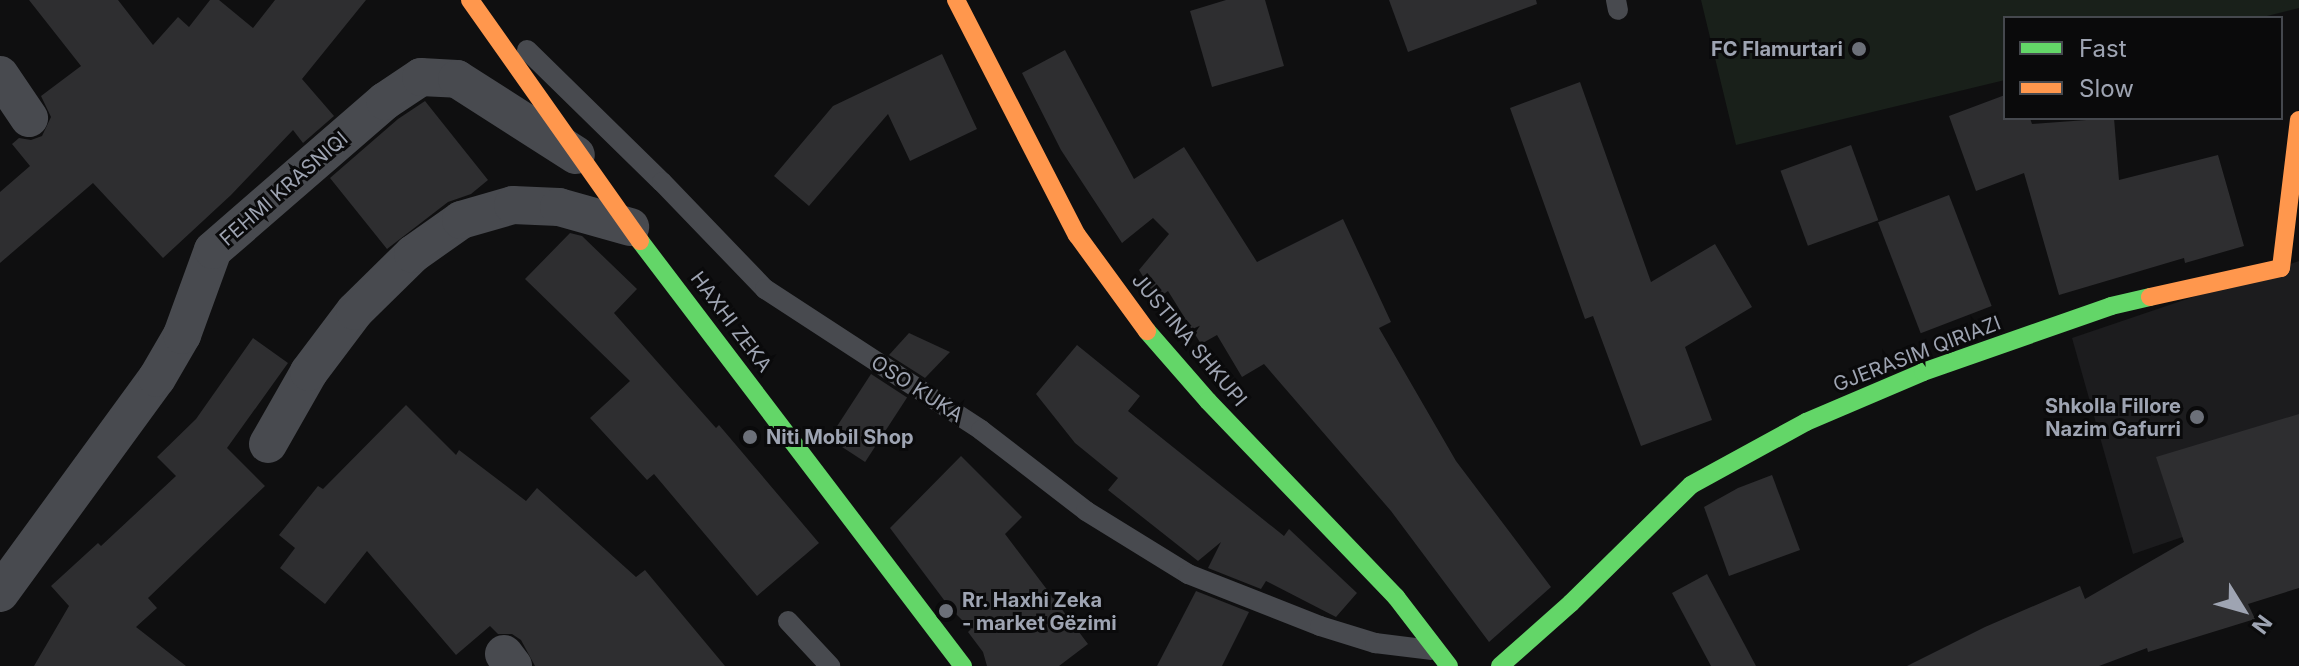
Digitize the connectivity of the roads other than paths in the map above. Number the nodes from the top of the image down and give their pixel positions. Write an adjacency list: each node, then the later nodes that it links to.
1 (473, 0): 6 (street, HAXHI ZEKA); 11 (lane, OSO KUKA)
2 (956, 0): 11 (street, JUSTINA SHKUPI)
3 (0, 75): 4 (street)
4 (29, 118)
5 (2299, 120): 14 (street, GJERASIM QIRIAZI)
6 (578, 157): 7 (street, HAXHI ZEKA); 9 (street, FEHMI KRASNIQI)
7 (630, 227): 8 (street); 12 (street, HAXHI ZEKA)
8 (268, 444)
9 (0, 593)
10 (788, 621): 13 (lane)
11 (1443, 659)
12 (958, 663)
13 (830, 666)
14 (1500, 666)

